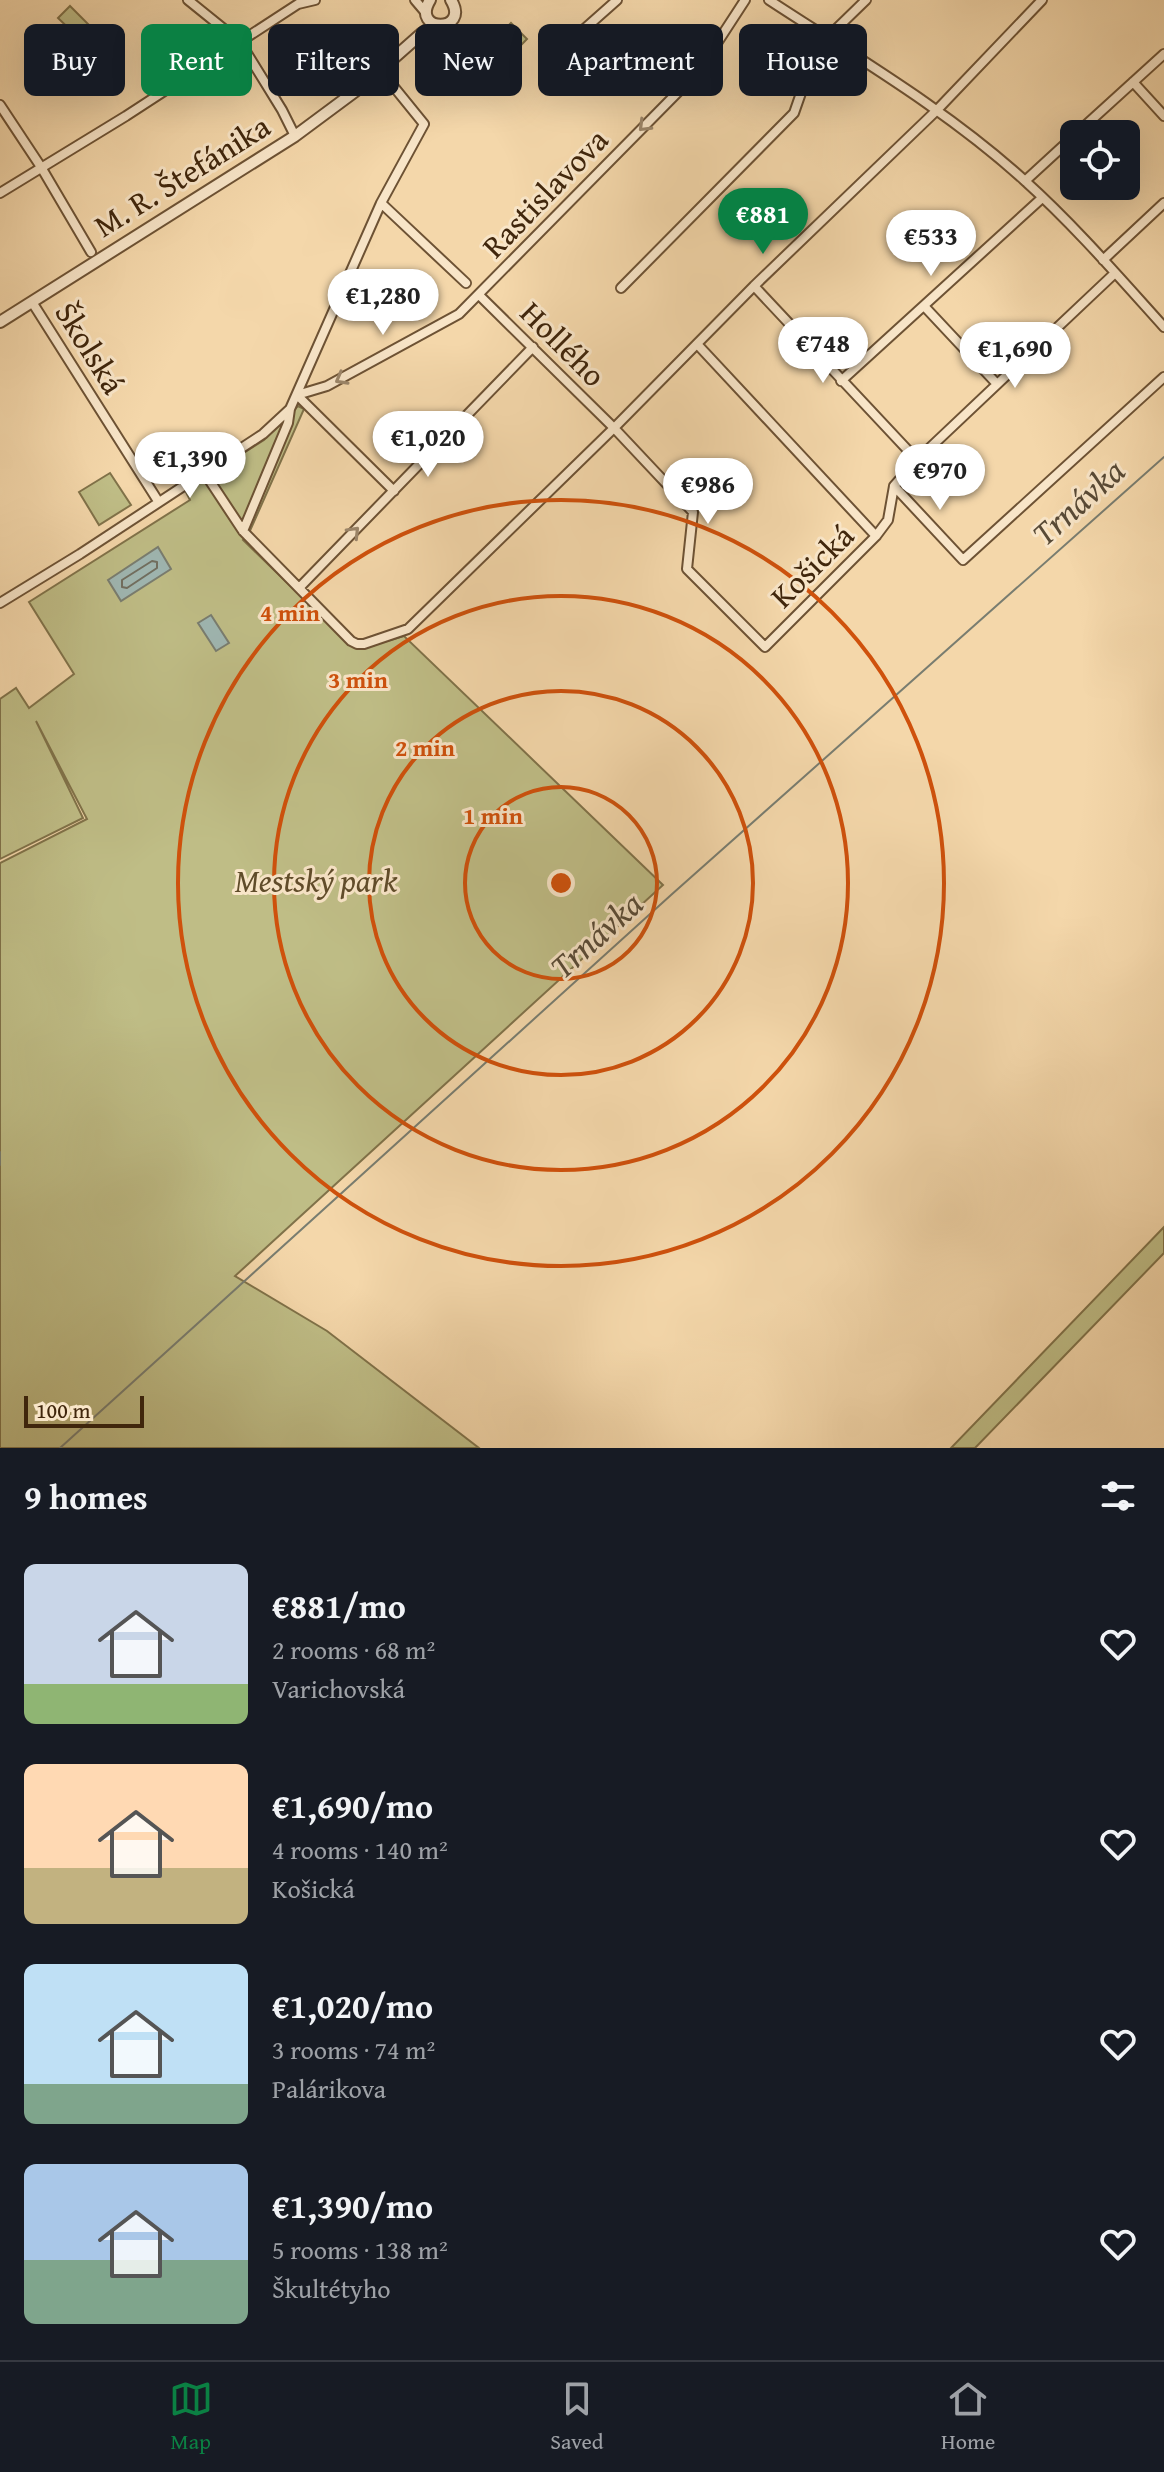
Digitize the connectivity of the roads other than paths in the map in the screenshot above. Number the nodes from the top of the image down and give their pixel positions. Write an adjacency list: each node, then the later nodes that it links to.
1 (188, 0): 12 (street)
2 (315, 0): 16 (street)
3 (415, 0): 11 (street)
4 (430, 0): 11 (street, M. R. Štefánika)
5 (617, 0): 13 (street)
6 (745, 0): 44 (street, Rastislavova, one-way to 44)
7 (769, 0): 14 (street)
8 (866, 0): 15 (street)
9 (1042, 0): 27 (street)
10 (454, 2): 11 (street)
11 (429, 18): 17 (street, M. R. Štefánika)
12 (218, 24)
13 (590, 24)
14 (806, 24)
15 (841, 24)
16 (252, 34)
17 (399, 54)
18 (1164, 54): 21 (street)
19 (252, 61): 30 (street)
20 (867, 64): 27 (street)
21 (1133, 82): 28 (street); 29 (street)
22 (399, 93): 36 (street)
23 (154, 96): 32 (street)
24 (348, 96): 30 (street, M. R. Štefánika)
25 (800, 96): 43 (street)
26 (0, 105): 32 (street)
27 (937, 110): 33 (street); 42 (street)
28 (1164, 116)
29 (1091, 120)
30 (295, 136): 45 (street, M. R. Štefánika)
31 (1060, 149): 33 (street)
32 (41, 167): 34 (street); 38 (street)
33 (1025, 181): 35 (street)
34 (0, 193)
35 (1042, 198): 39 (street); 46 (street)
36 (381, 203): 41 (street); 54 (street)
37 (1164, 203): 39 (street)
38 (91, 252)
39 (1103, 260): 40 (street)
40 (1115, 273): 48 (street); 53 (street, Košická)
41 (466, 283)
42 (754, 286): 49 (street); 52 (street)
43 (621, 288)
44 (479, 295): 50 (street, Hollého); 54 (street, Rastislavova, one-way to 54)
45 (32, 302): 47 (street, M. R. Štefánika); 61 (street, Školská)
46 (924, 306): 52 (street); 53 (street)
47 (0, 322)
48 (1164, 327)
49 (697, 344): 56 (street); 63 (street)
50 (533, 347): 56 (street, Hollého); 60 (street)
51 (1164, 377): 59 (street)
52 (841, 381): 57 (street)
53 (997, 384): 57 (street, Košická)
54 (297, 395): 55 (street); 60 (street)
55 (290, 409): 58 (street); 62 (street)
56 (614, 428): 64 (street); 66 (street, Hollého)
57 (917, 460): 59 (street, Košická)
58 (204, 472): 61 (street); 62 (street)
59 (894, 486): 63 (street, Košická)
60 (394, 491): 64 (street, one-way to 60)
61 (158, 501): 65 (street)
62 (243, 531): 64 (street)
63 (876, 536): 66 (street, Košická)
64 (299, 588)
65 (0, 603)
66 (765, 647)

